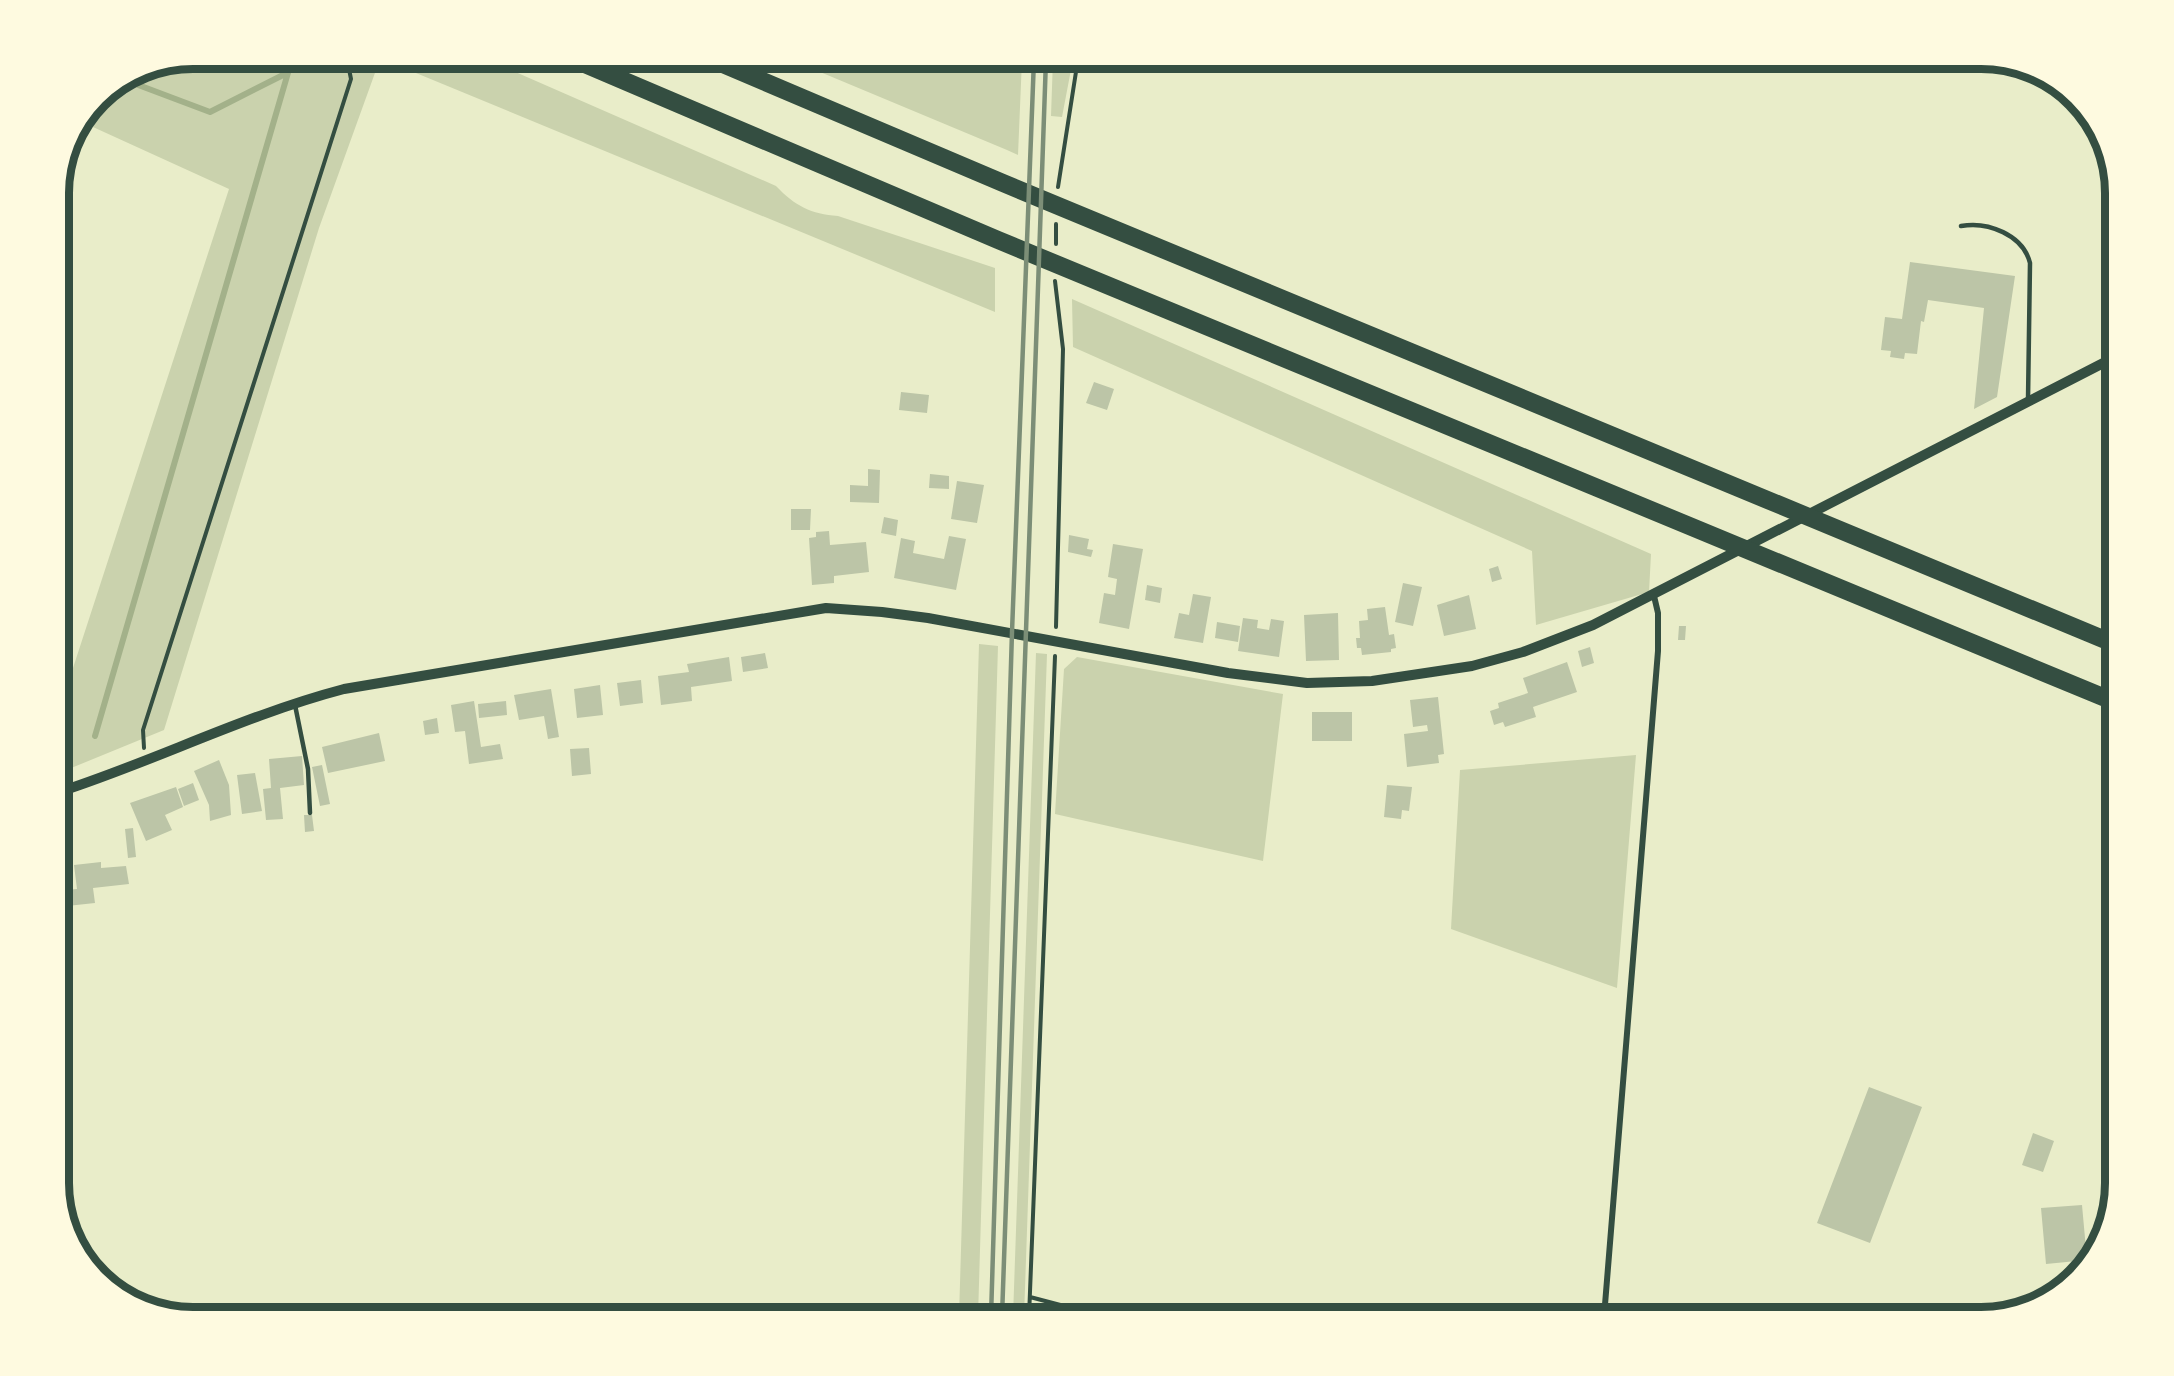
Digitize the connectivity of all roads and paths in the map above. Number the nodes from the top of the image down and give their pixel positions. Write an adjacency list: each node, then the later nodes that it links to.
1 (349, 69): 17 (path)
2 (599, 69): 15 (highway)
3 (737, 69): 13 (highway)
4 (1076, 69): 5 (path)
5 (1057, 197)
6 (1056, 220): 8 (path)
7 (1961, 226): 11 (lane)
8 (1055, 255)
9 (1054, 279): 14 (path)
10 (2105, 362): 11 (street)
11 (2028, 402): 12 (street)
12 (1654, 596): 14 (street); 23 (street)
13 (2105, 640)
14 (1056, 641): 16 (street); 20 (path)
15 (2105, 698)
16 (294, 702): 17 (street); 19 (lane)
17 (144, 760): 18 (street)
18 (69, 788)
19 (310, 813)
20 (1030, 1297): 21 (path); 22 (path)
21 (1030, 1307)
22 (1068, 1307)
23 (1605, 1307)

